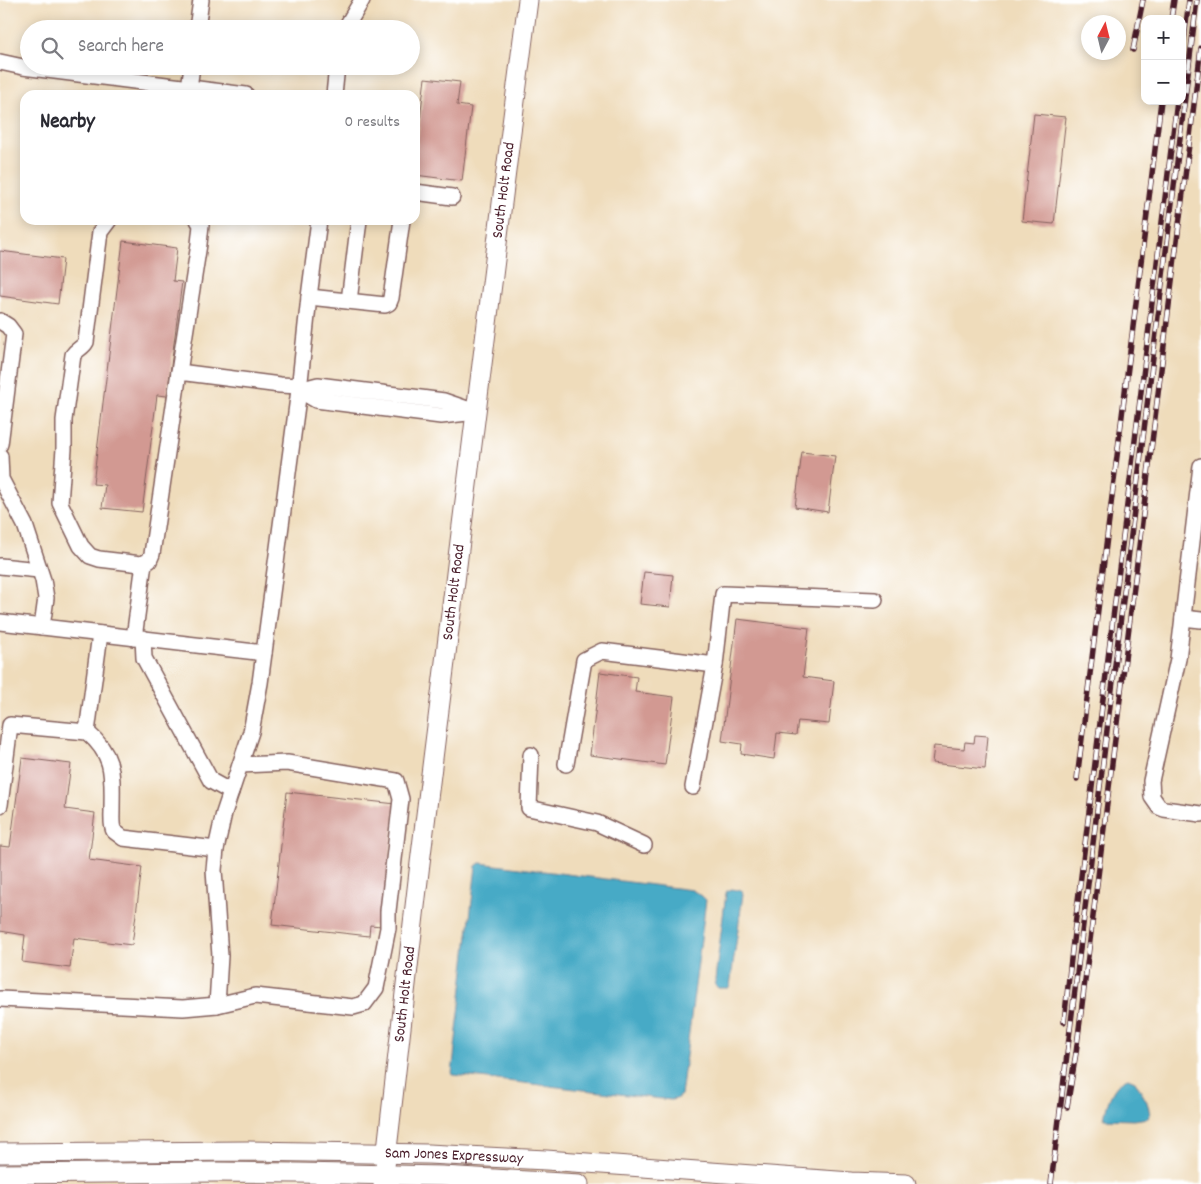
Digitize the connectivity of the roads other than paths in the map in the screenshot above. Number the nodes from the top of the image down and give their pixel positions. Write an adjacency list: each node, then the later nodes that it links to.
1 (201, 0): 4 (lane)
2 (362, 0): 5 (lane)
3 (528, 0): 26 (main road, South Holt Road)
4 (198, 20)
5 (350, 20)
6 (0, 62): 7 (lane)
7 (20, 65)
8 (91, 75): 11 (lane)
9 (191, 75): 11 (lane)
10 (336, 75): 13 (lane)
11 (189, 88): 12 (lane)
12 (205, 90)
13 (335, 90)
14 (420, 193): 15 (lane)
15 (452, 197)
16 (105, 225): 30 (lane)
17 (201, 225): 24 (lane)
18 (318, 225): 21 (lane)
19 (358, 225): 22 (lane)
20 (401, 225): 22 (lane)
21 (309, 297): 22 (lane); 25 (lane)
22 (349, 301)
23 (0, 321): 27 (lane)
24 (179, 372): 25 (lane); 30 (lane)
25 (300, 388): 26 (lane); 40 (lane)
26 (476, 412): 55 (main road, South Holt Road)
27 (0, 444)
28 (0, 456): 32 (lane)
29 (1201, 466): 34 (lane)
30 (144, 563): 39 (lane)
31 (0, 566): 32 (lane)
32 (39, 570): 37 (lane)
33 (876, 600): 41 (lane)
34 (1183, 618): 35 (lane); 49 (lane)
35 (1201, 620)
36 (0, 622): 37 (lane)
37 (42, 627): 38 (lane)
38 (100, 634): 39 (lane); 42 (lane)
39 (139, 638): 40 (lane); 47 (lane)
40 (264, 653): 45 (lane)
41 (715, 665): 44 (lane); 46 (lane)
42 (87, 732): 48 (lane); 51 (lane)
43 (531, 755): 50 (lane)
44 (566, 764)
45 (240, 765): 47 (lane); 53 (lane)
46 (693, 787)
47 (231, 792): 51 (lane)
48 (0, 805)
49 (1201, 814)
50 (644, 846)
51 (216, 849): 53 (lane)
52 (0, 999): 53 (lane)
53 (217, 1005)
54 (0, 1153): 55 (main road, Sam Jones Expressway)
55 (387, 1153): 57 (main road, South Holt Road); 59 (main road, Sam Jones Expressway)
56 (0, 1174): 57 (main road, Sam Jones Expressway)
57 (384, 1179): 58 (main road, Sam Jones Expressway)
58 (579, 1184)
59 (906, 1184)

